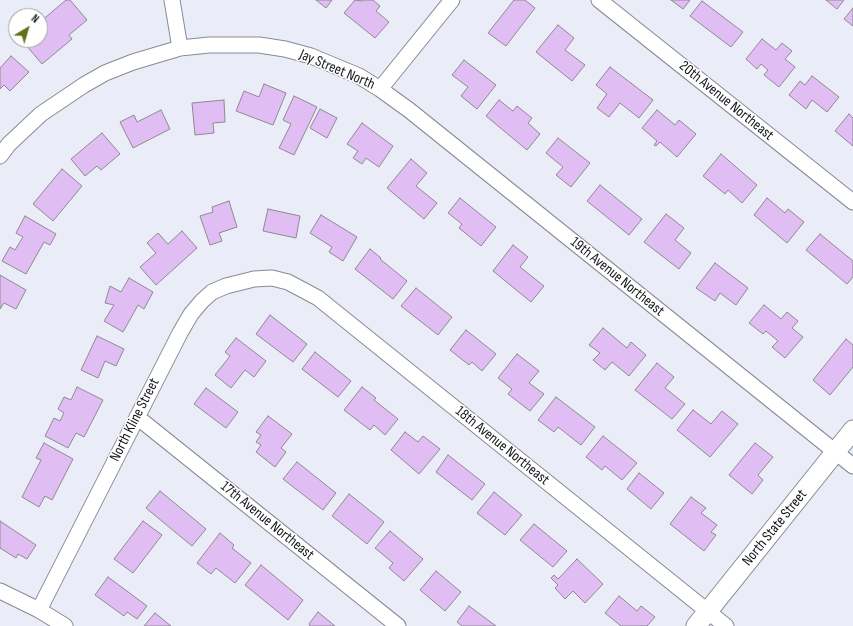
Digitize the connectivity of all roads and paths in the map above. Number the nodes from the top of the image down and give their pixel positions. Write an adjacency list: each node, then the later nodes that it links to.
1 (172, 0): 4 (street)
2 (452, 0): 5 (street, Jay Street North)
3 (599, 0): 7 (street, 20th Avenue Northeast)
4 (180, 48): 5 (street, Jay Street North); 6 (street, Jay Street North)
5 (380, 89): 11 (street, 19th Avenue Northeast)
6 (0, 156)
7 (853, 202)
8 (272, 278): 9 (street, North Kline Street); 15 (street, 18th Avenue Northeast)
9 (137, 417): 14 (street, North Kline Street); 17 (street, 17th Avenue Northeast)
10 (853, 430): 11 (street, North State Street)
11 (836, 452): 12 (street, 19th Avenue Northeast); 15 (street, North State Street)
12 (853, 466)
13 (0, 591): 14 (street)
14 (39, 610): 16 (street)
15 (708, 611): 18 (street, North State Street); 19 (street, 18th Avenue Northeast)
16 (65, 626)
17 (398, 626)
18 (696, 626)
19 (726, 626)

